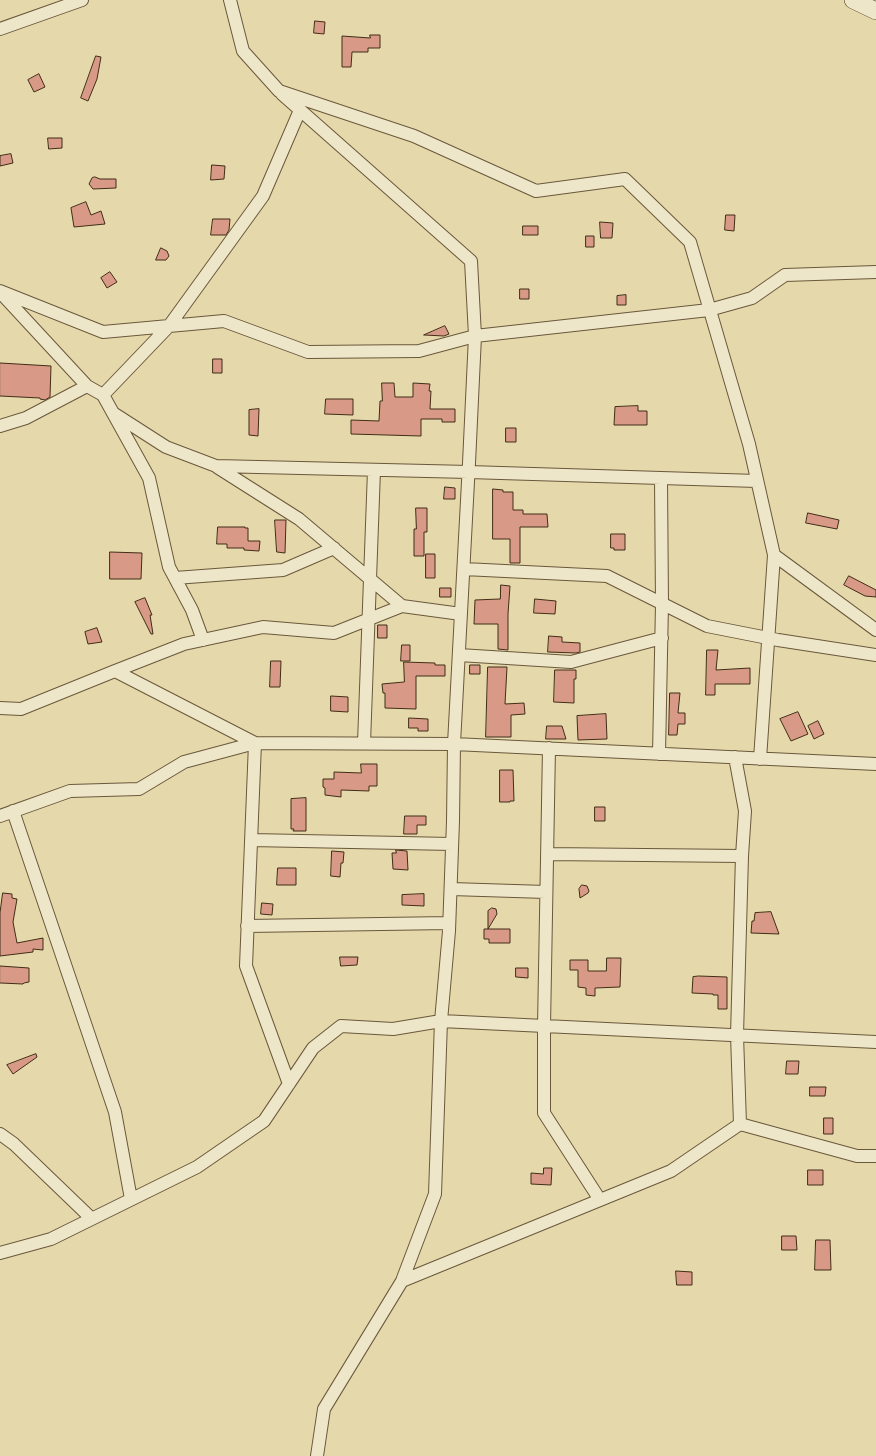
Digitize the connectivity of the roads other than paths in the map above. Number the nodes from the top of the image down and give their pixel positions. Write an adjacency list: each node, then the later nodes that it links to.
1 (82, 0): 5 (street)
2 (230, 0): 6 (street)
3 (854, 0): 4 (main road)
4 (876, 11)
5 (0, 29)
6 (279, 91): 7 (street); 10 (street)
7 (300, 110): 11 (street); 12 (street)
8 (876, 272): 10 (street)
9 (0, 292): 11 (street); 13 (street)
10 (709, 310): 12 (street); 21 (street)
11 (169, 326): 12 (street); 14 (street)
12 (475, 336): 19 (street)
13 (88, 386): 14 (street); 16 (street)
14 (103, 395): 15 (street)
15 (113, 413): 17 (street); 25 (street)
16 (0, 426)
17 (216, 466): 18 (street); 22 (street)
18 (374, 470): 19 (street); 26 (street)
19 (469, 472): 20 (street); 24 (street)
20 (661, 478): 21 (street); 27 (street)
21 (758, 481): 23 (street)
22 (334, 548): 25 (street); 26 (street)
23 (774, 555): 31 (street); 33 (street)
24 (464, 569): 27 (street); 29 (street)
25 (175, 578): 34 (street)
26 (370, 579): 28 (street); 30 (street)
27 (662, 604): 32 (street); 33 (street)
28 (402, 606): 29 (street); 30 (street)
29 (461, 614): 35 (street)
30 (368, 619): 34 (street); 40 (street)
31 (876, 630)
32 (662, 638): 35 (street); 43 (street)
33 (768, 638): 36 (street); 45 (street)
34 (203, 640): 37 (street)
35 (459, 655): 41 (street)
36 (876, 655)
37 (114, 671): 38 (street); 39 (street)
38 (0, 708)
39 (255, 743): 40 (street); 47 (street); 49 (street)
40 (364, 743): 41 (street)
41 (454, 744): 42 (street); 50 (street)
42 (549, 748): 43 (street); 51 (street)
43 (659, 754): 44 (street)
44 (735, 757): 45 (street); 52 (street)
45 (760, 759): 46 (street)
46 (876, 764)
47 (13, 811): 48 (street); 65 (street)
48 (0, 816)
49 (251, 840): 50 (street); 56 (street)
50 (452, 844): 53 (street)
51 (547, 854): 52 (street); 54 (street)
52 (742, 856): 59 (street)
53 (451, 889): 54 (street); 55 (street)
54 (546, 892): 58 (street)
55 (449, 923): 56 (street); 57 (street)
56 (248, 926): 61 (street)
57 (441, 1020): 58 (street); 61 (street); 69 (street)
58 (544, 1026): 59 (street); 66 (street)
59 (737, 1035): 60 (street); 62 (street)
60 (876, 1042)
61 (289, 1084): 65 (street)
62 (740, 1124): 64 (street); 66 (street)
63 (0, 1134): 67 (street)
64 (876, 1156)
65 (131, 1199): 67 (street)
66 (600, 1200): 69 (street)
67 (92, 1219): 68 (street)
68 (0, 1253)
69 (402, 1281): 70 (street)
70 (317, 1456)

